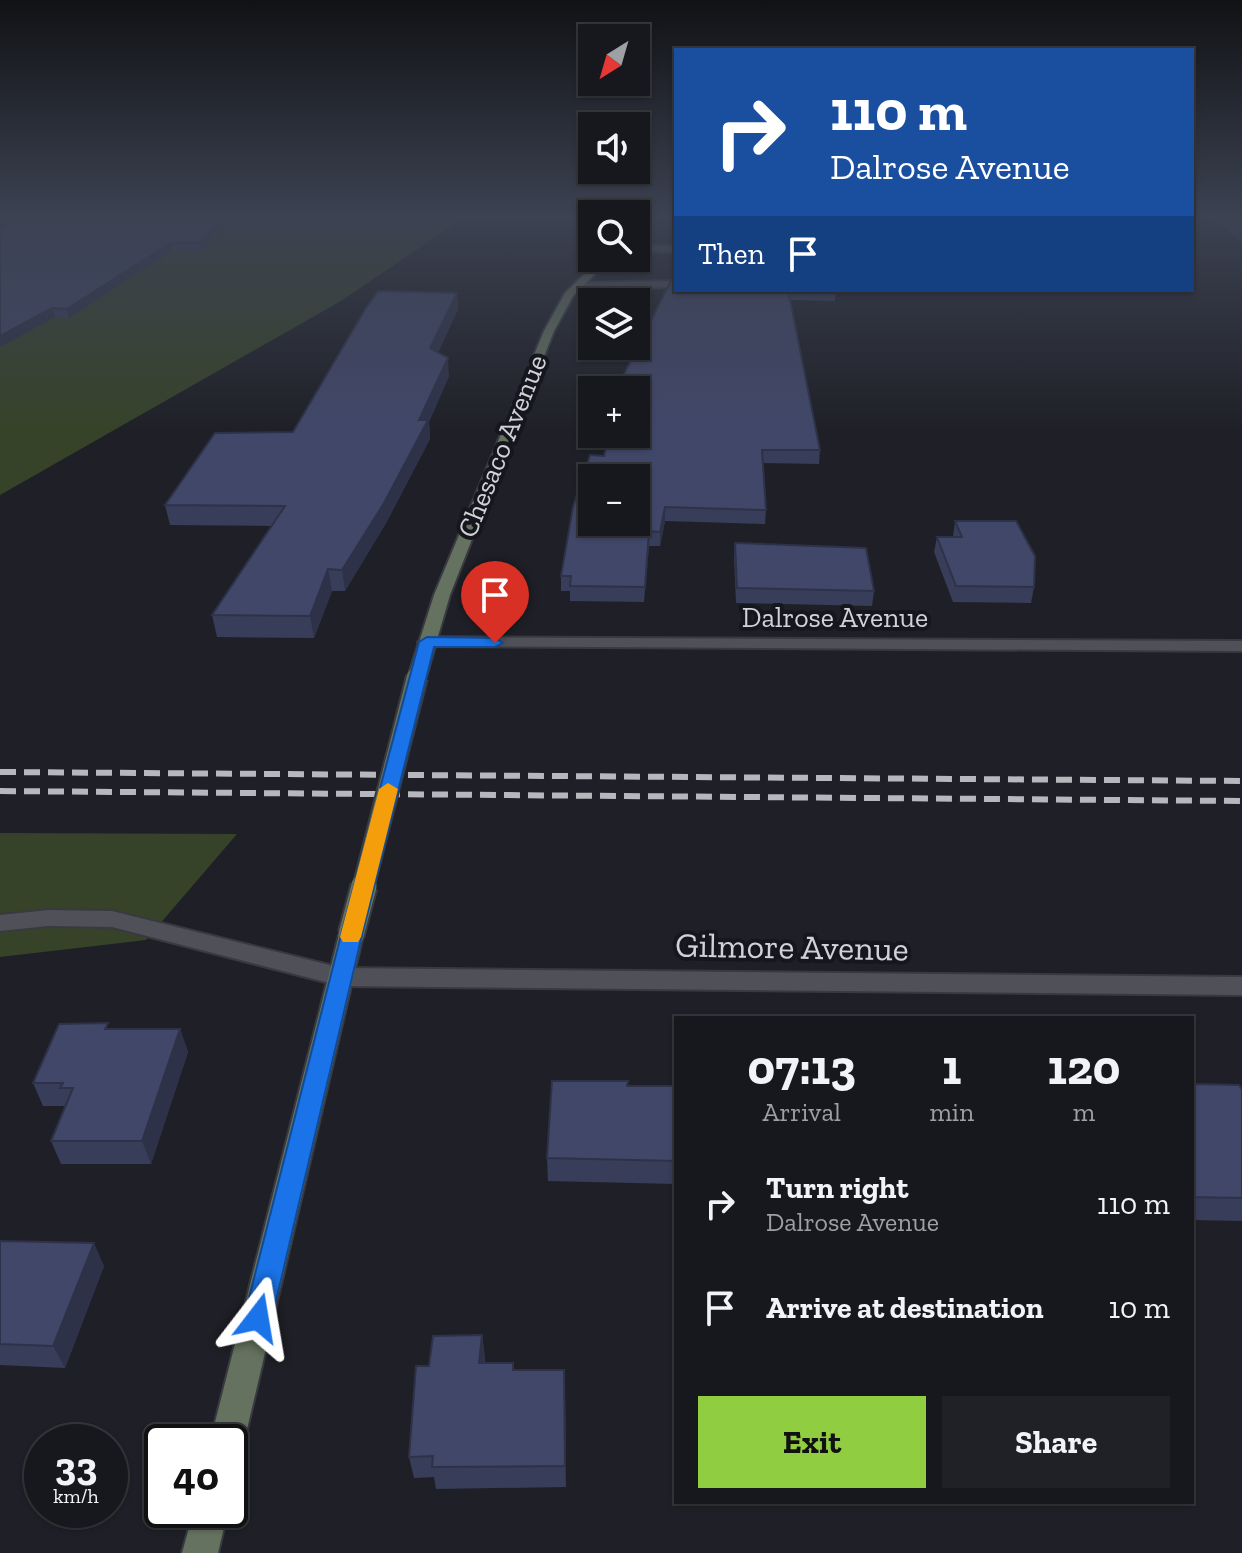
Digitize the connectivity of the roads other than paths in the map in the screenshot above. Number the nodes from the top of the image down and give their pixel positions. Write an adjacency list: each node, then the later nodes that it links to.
1 (577, 286): 2 (street, Chesaco Avenue)
2 (427, 642): 3 (street, Dalrose Avenue); 5 (street, Chesaco Avenue, bridge)
3 (1242, 646)
4 (0, 923): 5 (street, Gilmore Avenue)
5 (341, 977): 6 (street, Gilmore Avenue); 7 (street, Chesaco Avenue)
6 (1242, 986)
7 (231, 1424)
8 (206, 1528): 9 (street)
9 (200, 1553)

